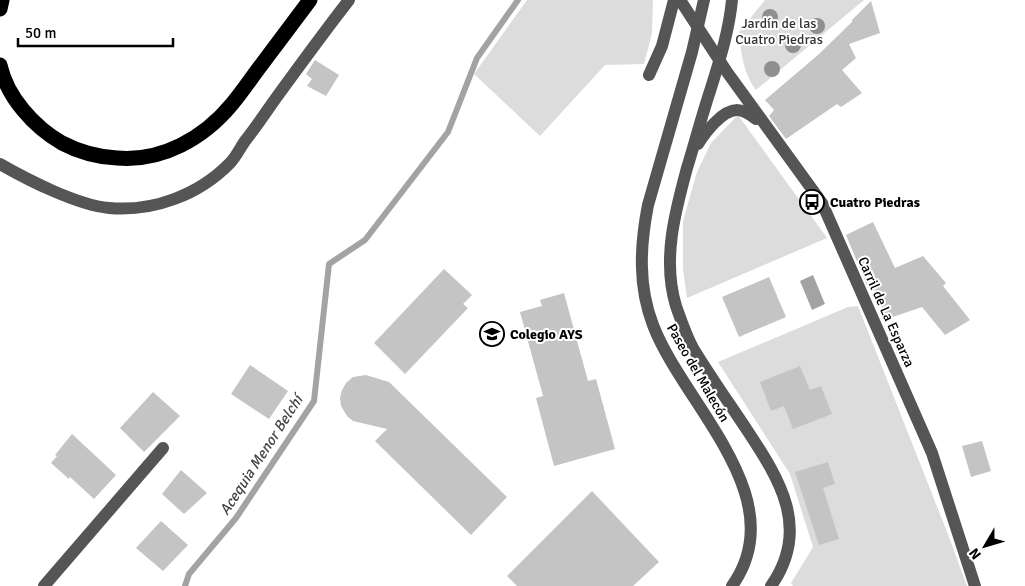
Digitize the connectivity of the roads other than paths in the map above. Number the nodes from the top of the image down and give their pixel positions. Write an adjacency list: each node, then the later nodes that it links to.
1 (2, 0): 8 (highway)
2 (310, 0): 10 (highway)
3 (349, 0): 15 (street)
4 (674, 0): 12 (street)
5 (680, 0): 9 (street, Carril de La Esparza)
6 (732, 0): 11 (street)
7 (704, 3): 9 (street, Paseo del Malecón)
8 (0, 9)
9 (698, 28): 11 (street, Carril de La Esparza); 18 (street, Paseo del Malecón)
10 (0, 65)
11 (723, 67): 13 (street, Carril de La Esparza); 14 (street)
12 (649, 75)
13 (764, 126): 14 (street); 20 (street, Carril de La Esparza)
14 (690, 160): 19 (street)
15 (0, 164)
16 (163, 448): 17 (street)
17 (44, 586)
18 (732, 586)
19 (771, 586)
20 (975, 586)

